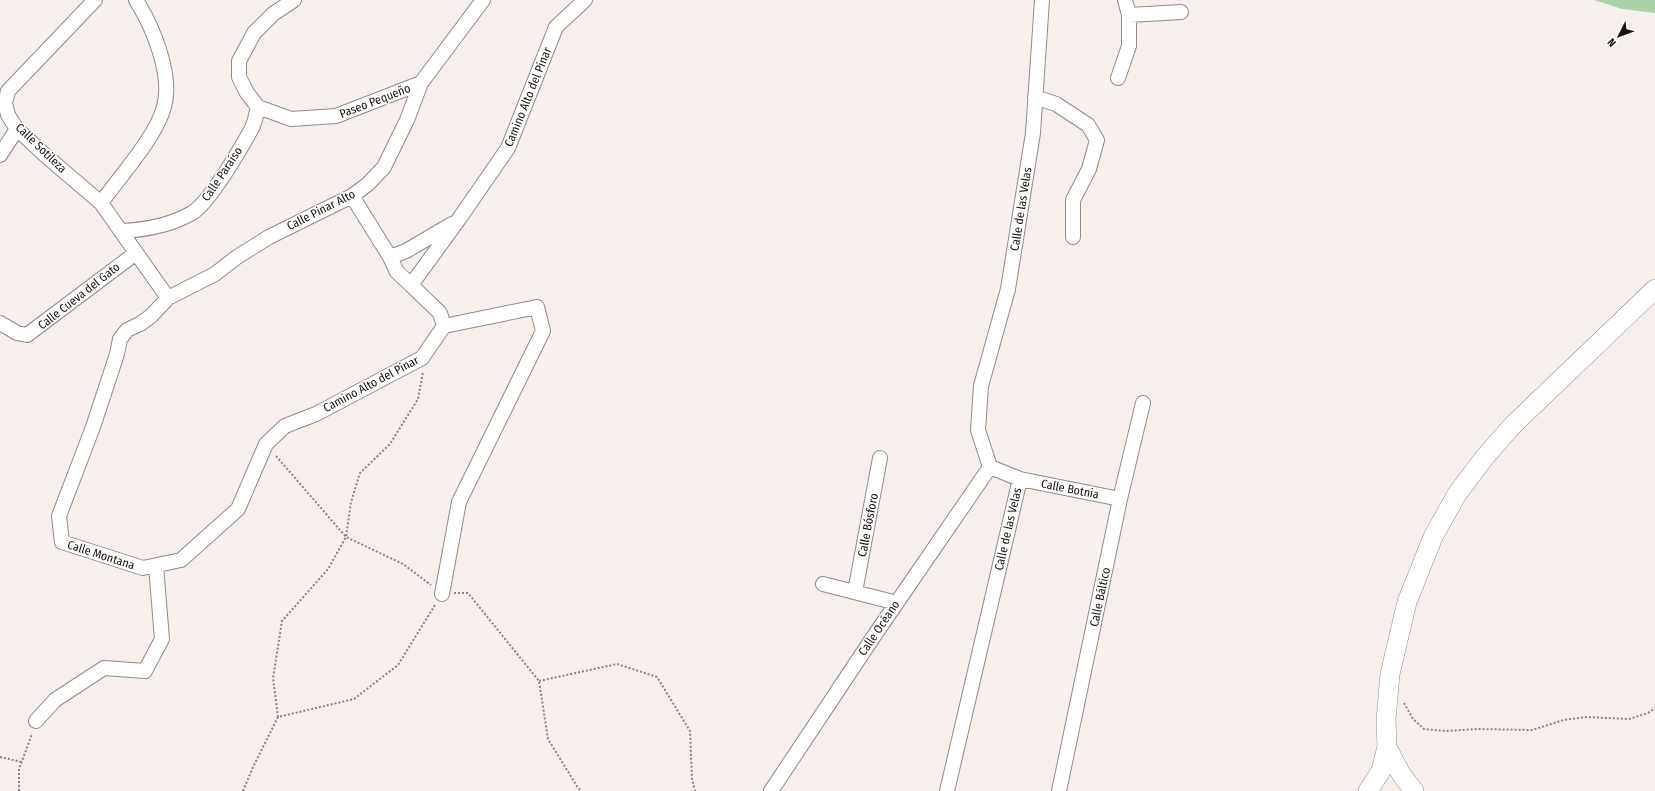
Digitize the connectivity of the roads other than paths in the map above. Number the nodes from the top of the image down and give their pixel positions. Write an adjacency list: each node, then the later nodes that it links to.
1 (95, 0): 16 (street, Calle Sotileza)
2 (136, 0): 19 (street)
3 (279, 0): 10 (street)
4 (294, 0): 10 (street)
5 (483, 0): 13 (street, Calle Pinar Alto)
6 (585, 0): 20 (street, Camino Alto del Pinar)
7 (1042, 0): 14 (street, Calle de las Velas)
8 (1125, 0): 11 (street)
9 (1181, 12): 11 (street)
10 (273, 14): 15 (street)
11 (1129, 15): 12 (street)
12 (1118, 78)
13 (421, 83): 15 (street, Paseo Pequeño); 18 (street, Calle Pinar Alto)
14 (1035, 97): 22 (street); 32 (street, Calle de las Velas)
15 (258, 108): 21 (street, Calle Paraíso)
16 (17, 129): 17 (street); 19 (street, Calle Sotileza)
17 (0, 155)
18 (352, 196): 24 (street); 27 (street, Calle Pinar Alto)
19 (101, 203): 21 (street, Calle Sotileza)
20 (459, 219): 24 (street); 25 (street, Camino Alto del Pinar)
21 (121, 231): 23 (street, Calle Sotileza)
22 (1073, 237)
23 (136, 253): 27 (street, Calle Sotileza); 28 (street, Calle Cueva del Gato)
24 (390, 257): 25 (street)
25 (411, 285): 29 (street)
26 (1655, 289): 41 (main road)
27 (168, 298): 35 (street, Calle Montana)
28 (0, 322)
29 (444, 326): 35 (street, Camino Alto del Pinar); 38 (street)
30 (1143, 403): 34 (street, Calle Báltico)
31 (880, 458): 37 (street, Calle Bósforo)
32 (990, 467): 33 (street, Calle de las Velas); 39 (street, Calle Océano)
33 (1020, 479): 34 (street, Calle Botnia); 43 (street, Calle de las Velas)
34 (1120, 499): 44 (street, Calle Báltico)
35 (156, 566): 40 (street)
36 (822, 584): 37 (street)
37 (855, 592): 39 (street)
38 (442, 594)
39 (896, 603): 42 (street, Calle Océano)
40 (36, 721)
41 (1387, 747): 45 (main road); 46 (main road)
42 (771, 791)
43 (947, 791)
44 (1059, 791)
45 (1368, 791)
46 (1414, 791)

